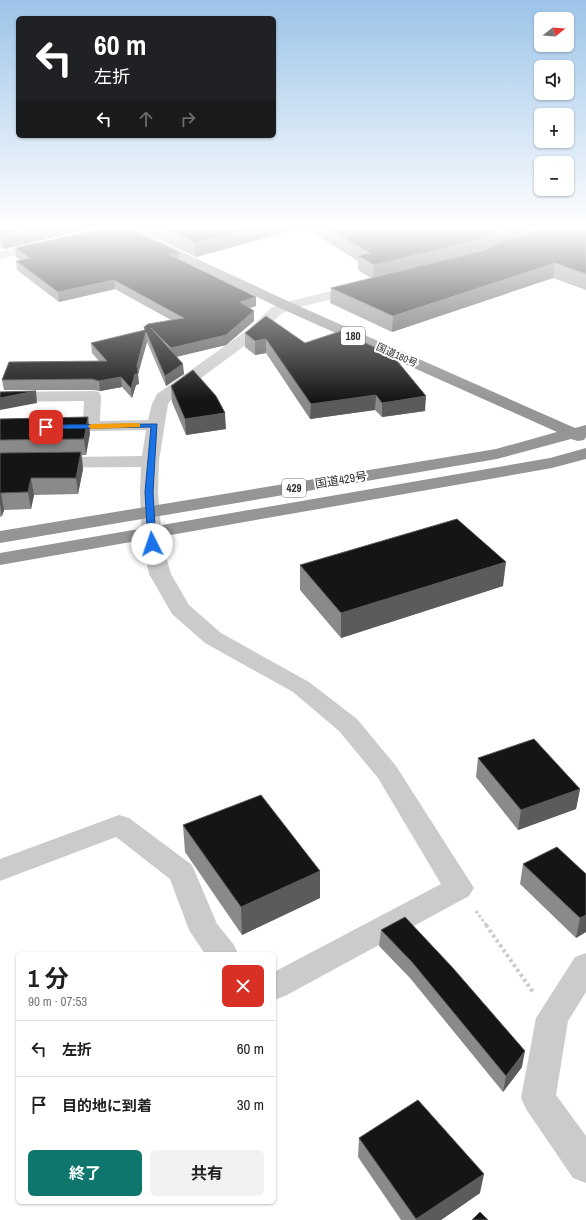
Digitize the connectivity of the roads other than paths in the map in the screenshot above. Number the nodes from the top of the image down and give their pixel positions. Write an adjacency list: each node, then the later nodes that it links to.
1 (242, 286): 3 (highway, 国道180号 / 180)
2 (368, 286): 3 (street)
3 (287, 306): 5 (street); 8 (highway, 国道180号 / 180)
4 (0, 397): 6 (street)
5 (155, 425): 6 (street); 10 (street)
6 (91, 426): 7 (street)
7 (0, 428)
8 (582, 434): 12 (highway, 国道429号 / 429)
9 (586, 453): 12 (highway, 国道429号 / 429)
10 (150, 460): 11 (street); 12 (street)
11 (0, 463)
12 (150, 522): 13 (highway, 国道429号 / 429); 14 (highway, 国道429号 / 429); 18 (street)
13 (0, 537)
14 (0, 559)
15 (0, 870): 16 (street)
16 (221, 952)
17 (586, 966): 19 (street)
18 (276, 986)
19 (586, 1166)

